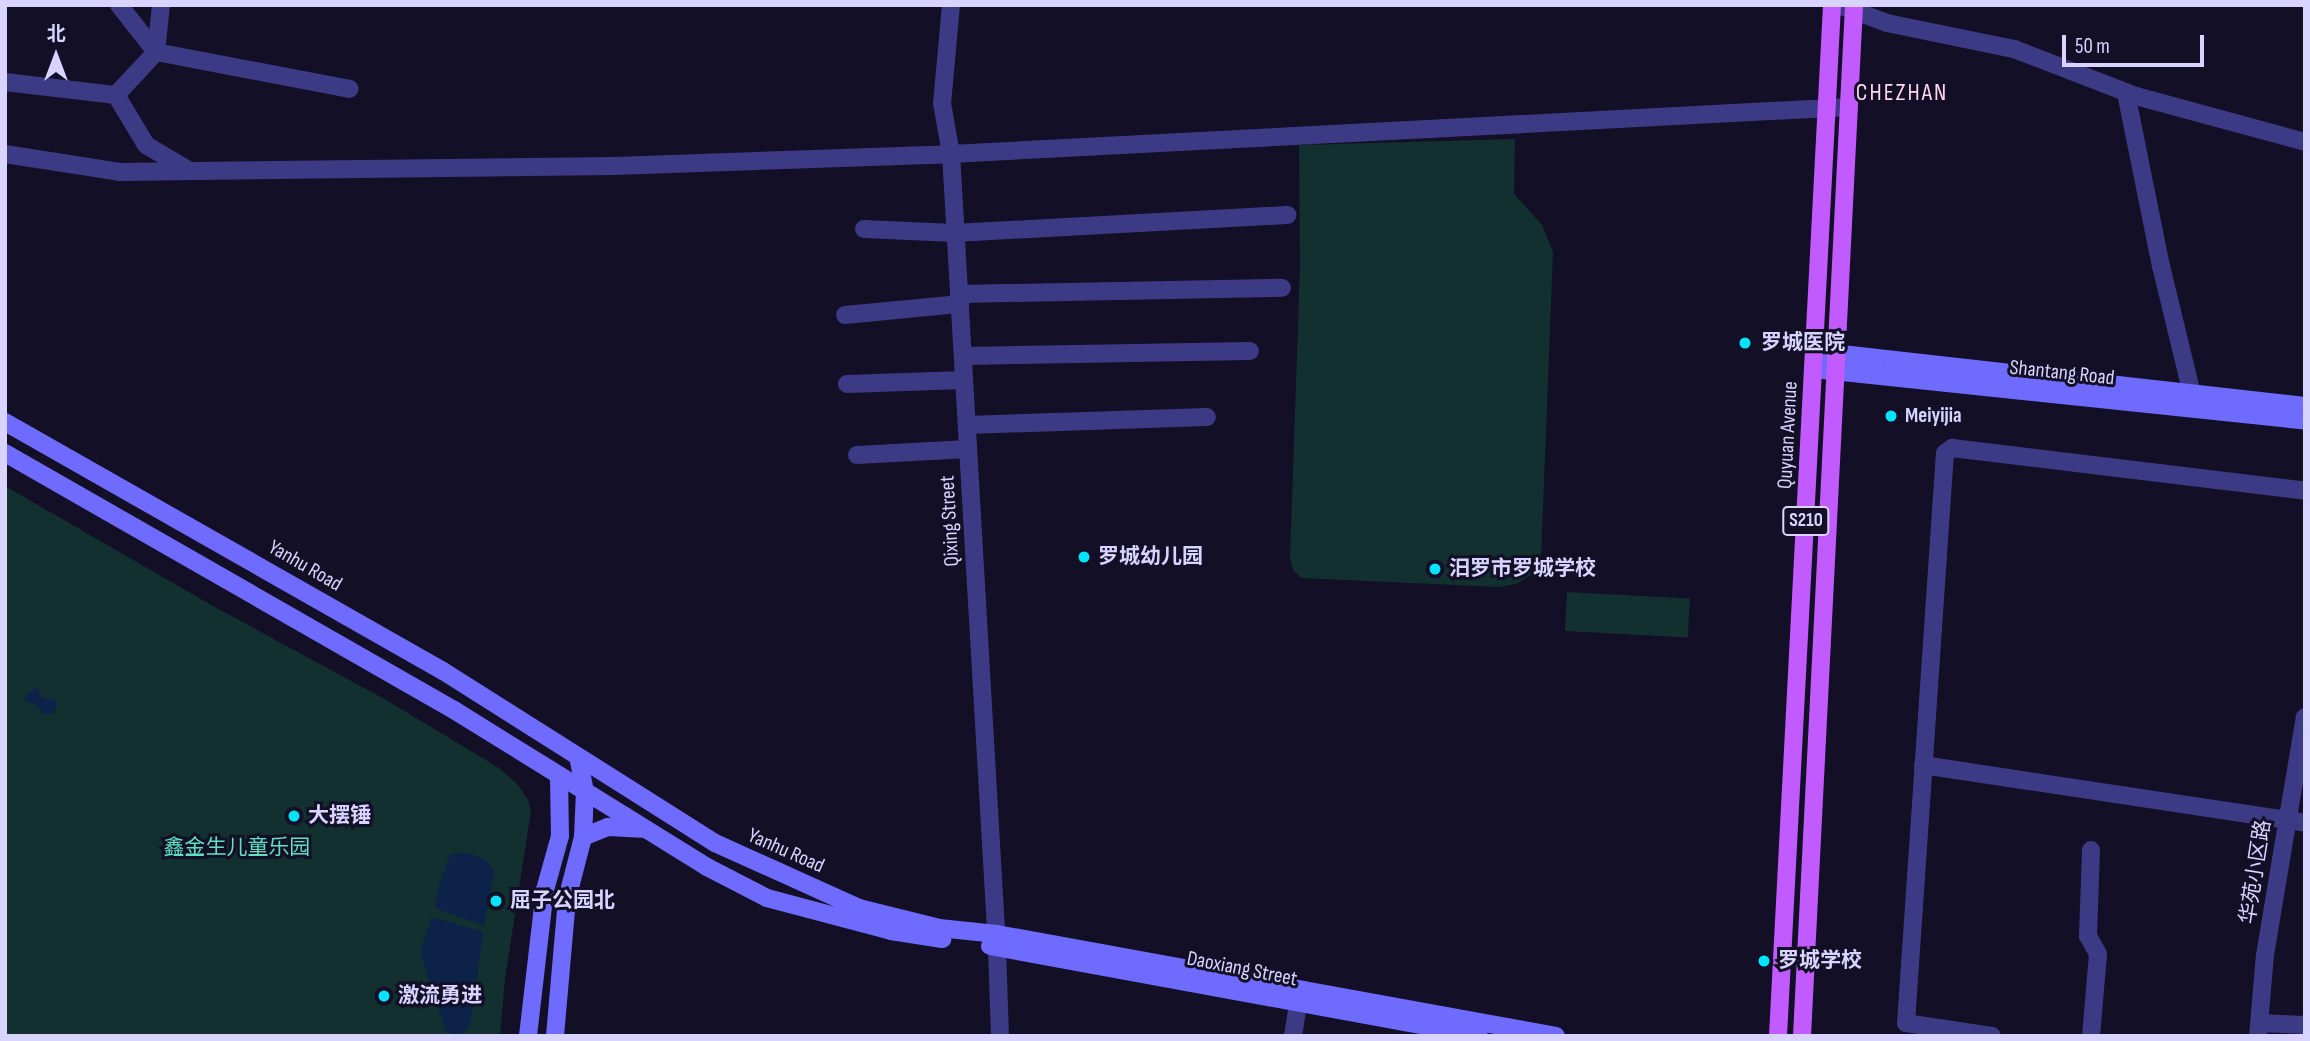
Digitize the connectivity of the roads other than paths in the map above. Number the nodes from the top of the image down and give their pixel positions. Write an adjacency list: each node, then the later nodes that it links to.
1 (119, 5): 6 (street)
2 (161, 5): 6 (street)
3 (951, 5): 15 (street, Qixing Street)
4 (1832, 5): 12 (main road, Quyuan Avenue / S210)
5 (1849, 7): 9 (street); 11 (main road, S210)
6 (156, 52): 8 (street); 10 (street)
7 (5, 82): 10 (street)
8 (350, 89)
9 (2126, 93): 13 (street); 29 (street)
10 (116, 95): 16 (street)
11 (1849, 107): 12 (street); 26 (main road, S210)
12 (1827, 108): 15 (street); 25 (main road, Quyuan Avenue / S210)
13 (2305, 142)
14 (5, 154): 16 (street)
15 (951, 154): 16 (street); 19 (street, Qixing Street)
16 (190, 171)
17 (1288, 215): 19 (street)
18 (864, 229): 19 (street)
19 (956, 233): 21 (street, Qixing Street)
20 (1282, 288): 21 (street)
21 (959, 299): 22 (street); 24 (street, Qixing Street)
22 (845, 314)
23 (1250, 351): 24 (street)
24 (963, 356): 27 (street, Qixing Street)
25 (1815, 360): 26 (main road, Shantang Road); 58 (main road, Quyuan Avenue / S210)
26 (1837, 363): 29 (main road, Shantang Road); 59 (main road, S210)
27 (964, 380): 28 (street); 34 (street, Qixing Street)
28 (847, 384)
29 (2193, 401): 30 (main road, Shantang Road); 32 (main road, Shantang Road)
30 (2305, 406)
31 (1207, 417): 34 (street)
32 (2305, 421)
33 (5, 422): 40 (main road, Yanhu Road)
34 (967, 425): 35 (street, Qixing Street)
35 (968, 449): 37 (street); 48 (street, Qixing Street)
36 (5, 453): 42 (main road, Yanhu Road)
37 (857, 454)
38 (2305, 491): 41 (street)
39 (2305, 717): 44 (street, 华苑小区路)
40 (578, 757): 43 (main road); 48 (main road, Yanhu Road)
41 (1923, 765): 44 (street); 60 (street)
42 (559, 776): 43 (main road, Yanhu Road); 52 (main road)
43 (585, 792): 45 (main road, Yanhu Road); 46 (main road)
44 (2296, 822): 51 (street, 华苑小区路)
45 (644, 829): 46 (main road, Yanhu Road); 48 (main road, Yanhu Road)
46 (583, 837): 53 (main road)
47 (2091, 850): 61 (street)
48 (997, 940): 49 (main road, Daoxiang Street); 54 (street, Qixing Street); 57 (main road)
49 (1298, 1003): 55 (street); 56 (main road, Daoxiang Street)
50 (2305, 1025): 51 (street)
51 (2259, 1029)
52 (528, 1036)
53 (555, 1036)
54 (1000, 1036)
55 (1293, 1036)
56 (1479, 1036)
57 (1556, 1036)
58 (1777, 1036)
59 (1802, 1036)
60 (1992, 1036)
61 (2091, 1036)

